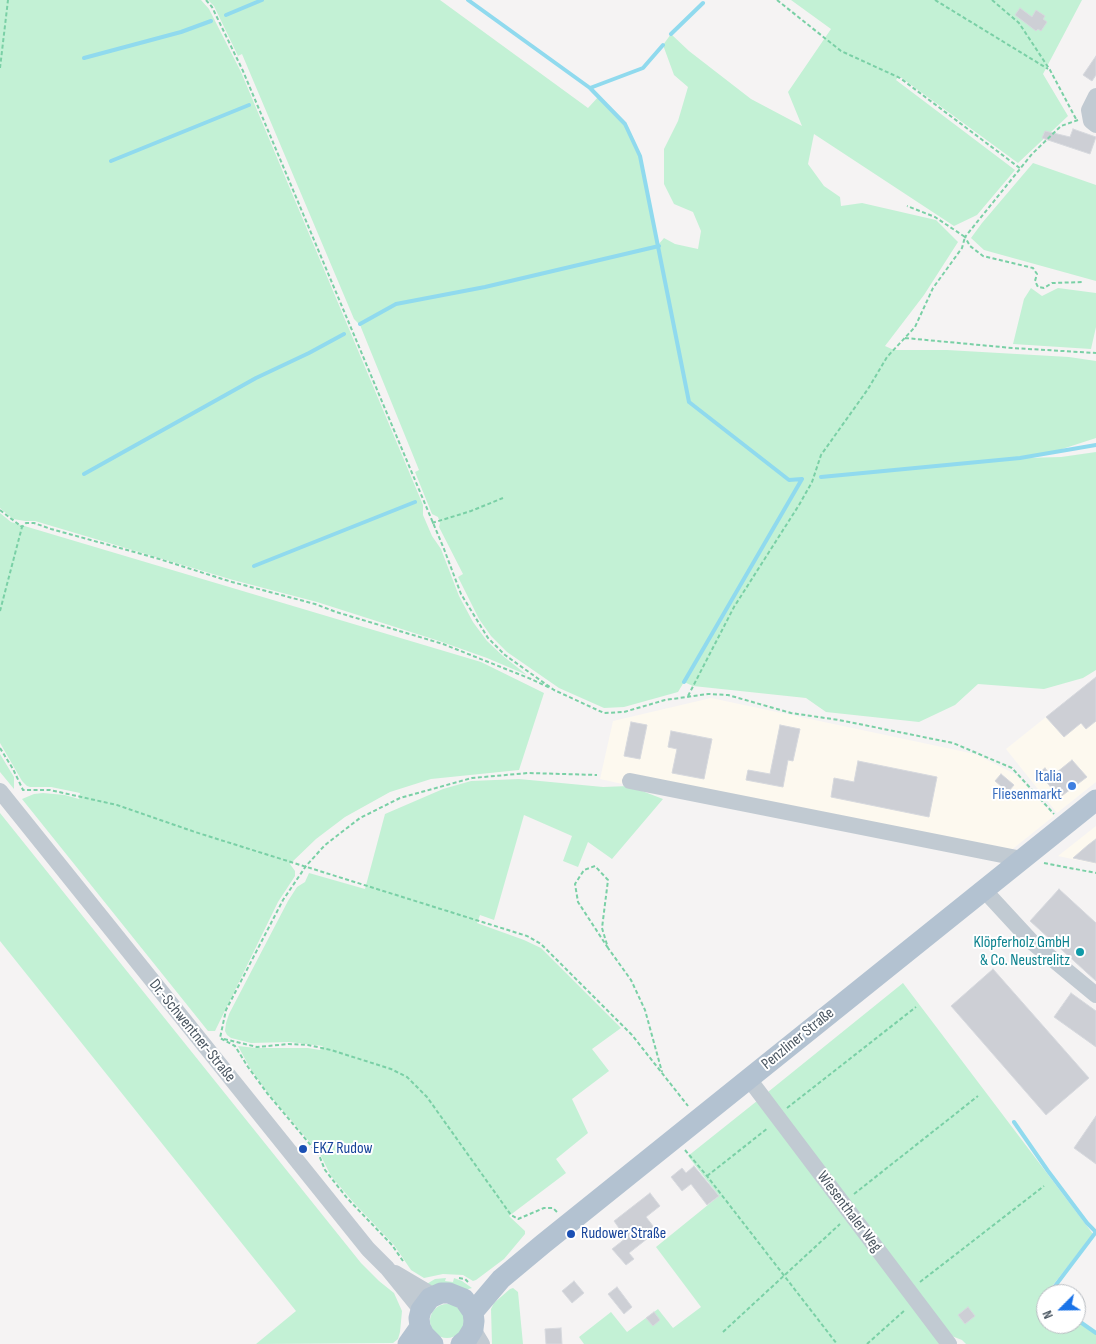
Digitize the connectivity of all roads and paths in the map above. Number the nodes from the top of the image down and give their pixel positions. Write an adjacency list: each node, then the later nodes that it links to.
1 (8, 0): 6 (path)
2 (206, 0): 18 (path)
3 (777, 0): 10 (path)
4 (935, 0): 7 (path)
5 (992, 0): 7 (path)
6 (0, 68)
7 (1050, 70): 9 (path)
8 (1096, 96): 9 (street)
9 (1087, 120): 10 (path)
10 (1021, 169): 12 (path)
11 (907, 206): 12 (path)
12 (965, 237): 13 (path); 14 (path)
13 (1083, 282)
14 (905, 338): 15 (path); 22 (path)
15 (1096, 353)
16 (503, 498): 18 (path)
17 (0, 510): 19 (path)
18 (432, 523): 21 (path)
19 (22, 527): 20 (path); 21 (path)
20 (0, 611)
21 (554, 690): 22 (path)
22 (688, 697): 28 (path)
23 (0, 748): 30 (path)
24 (597, 774): 30 (path)
25 (630, 781): 29 (street)
26 (0, 791): 37 (street, Dr.-Schwentner-Straße)
27 (1096, 800): 28 (main road, Penzliner Straße)
28 (1064, 825): 29 (main road, Penzliner Straße)
29 (1022, 859): 31 (path); 32 (main road, Penzliner Straße)
30 (306, 866): 36 (path); 38 (path)
31 (1096, 874)
32 (984, 890): 34 (street); 39 (main road, Penzliner Straße)
33 (608, 948): 33 (path); 38 (path)
34 (1096, 995)
35 (916, 1007): 41 (path)
36 (220, 1038): 37 (path); 47 (path); 51 (path)
37 (206, 1049): 48 (street, Dr.-Schwentner-Straße)
38 (663, 1074): 42 (path)
39 (749, 1079): 41 (street, Wiesenthaler Weg); 42 (main road, Penzliner Straße)
40 (978, 1096): 46 (path)
41 (778, 1118): 44 (path); 46 (street, Wiesenthaler Weg)
42 (699, 1119): 43 (main road, Penzliner Straße)
43 (676, 1138): 44 (path); 47 (main road, Penzliner Straße)
44 (707, 1176): 49 (path)
45 (1044, 1186): 53 (path)
46 (846, 1208): 49 (path); 53 (street, Wiesenthaler Weg)
47 (568, 1224): 50 (main road, Penzliner Straße)
48 (387, 1268): 51 (street, Dr.-Schwentner-Straße); 54 (street, Dr.-Schwentner-Straße)
49 (784, 1275): 56 (path); 58 (path)
50 (501, 1279): 52 (main road, Penzliner Straße); 55 (main road, Penzliner Straße)
51 (412, 1282): 54 (street, Dr.-Schwentner-Straße)
52 (460, 1296): 54 (main road); 55 (main road)
53 (912, 1296): 59 (path); 60 (street, Wiesenthaler Weg)
54 (421, 1319): 57 (main road)
55 (472, 1332)
56 (723, 1332)
57 (433, 1344)
58 (837, 1344)
59 (867, 1344)
60 (949, 1344)

